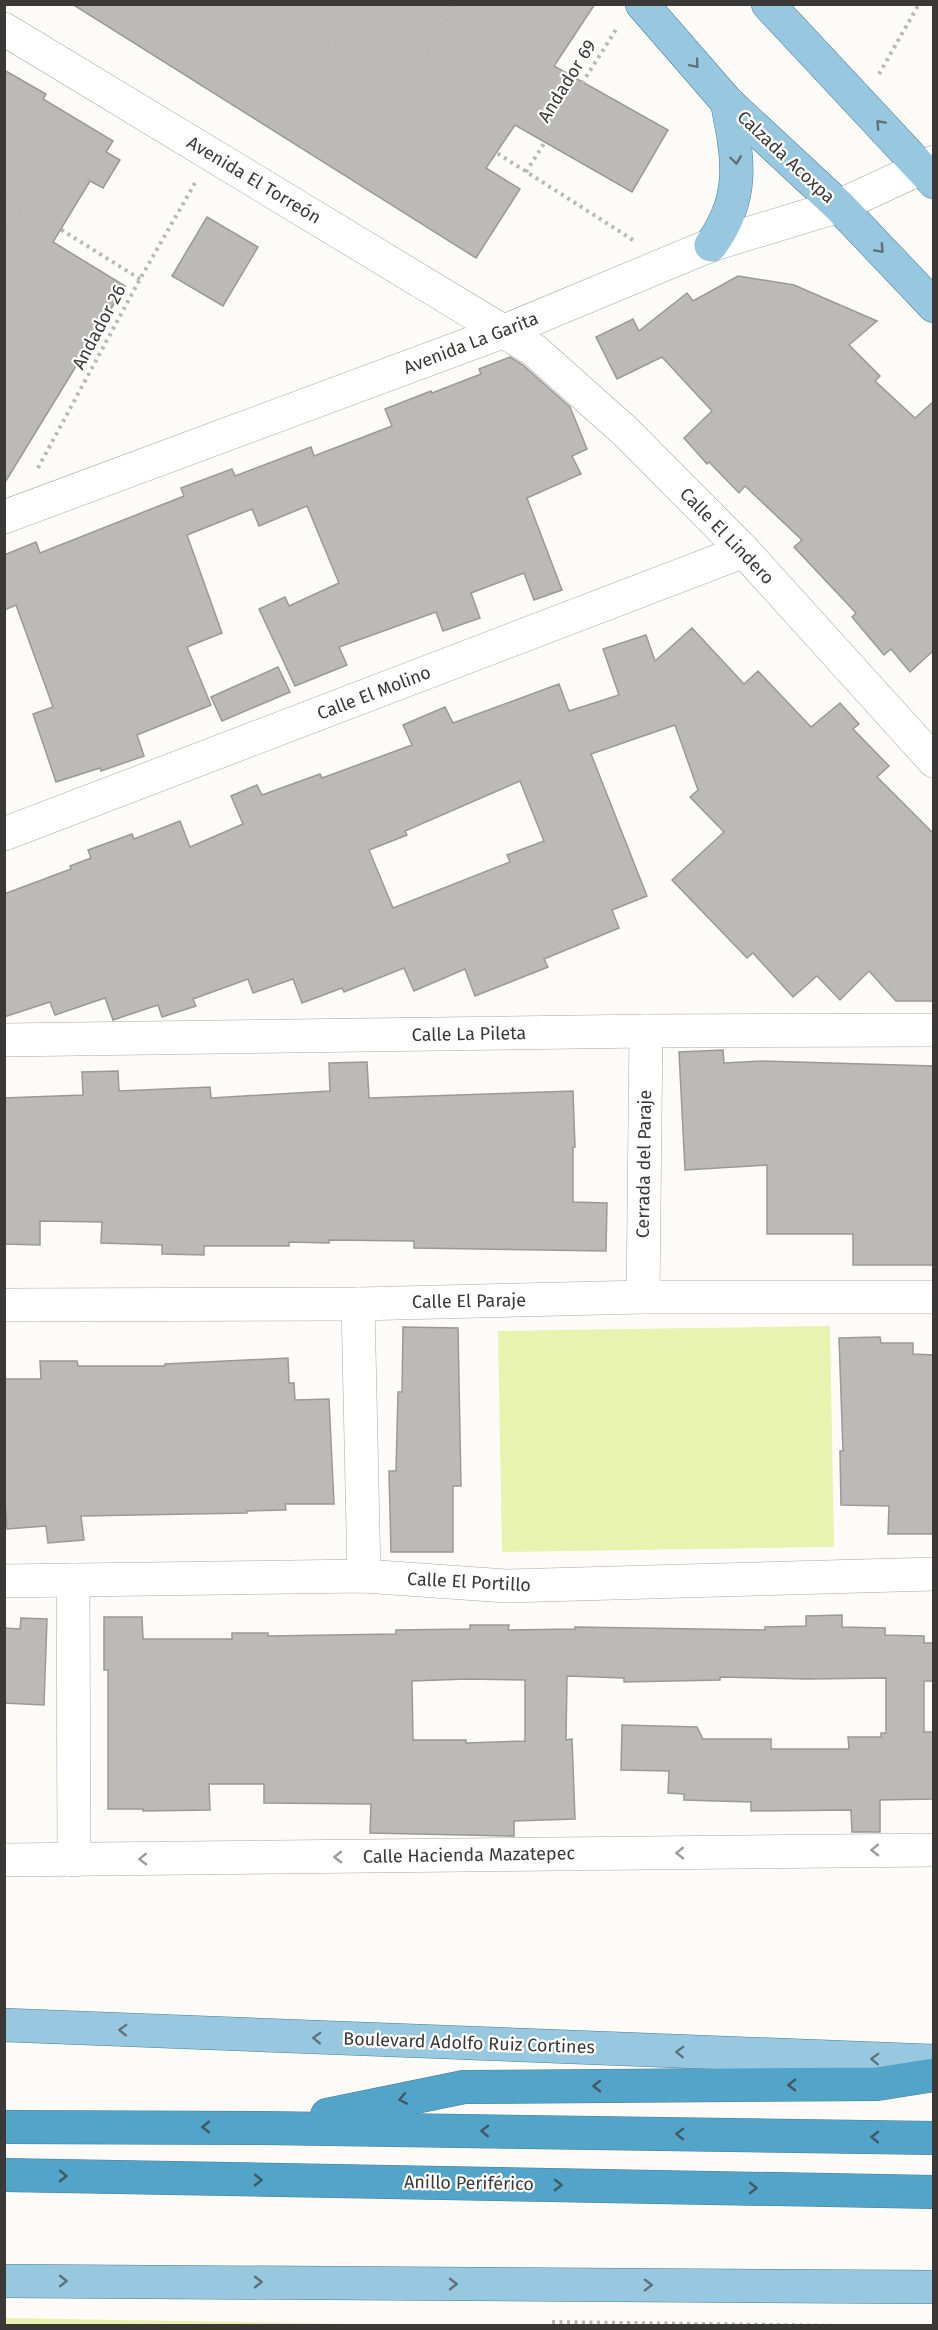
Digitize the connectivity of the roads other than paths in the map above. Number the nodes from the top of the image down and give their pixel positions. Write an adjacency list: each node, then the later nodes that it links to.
1 (768, 4): 6 (main road, one-way to 1)
2 (631, 14): 3 (main road, Calzada Acoxpa)
3 (671, 20): 5 (main road, Calzada Acoxpa, one-way to 5)
4 (4, 29): 10 (street, Avenida El Torreón)
5 (727, 102): 7 (main road, Calzada Acoxpa); 8 (main road, one-way to 8)
6 (929, 170): 7 (street, Avenida La Garita)
7 (839, 206): 8 (street, Avenida La Garita); 9 (main road, Calzada Acoxpa, one-way to 9)
8 (711, 245): 10 (street, Avenida La Garita)
9 (933, 306)
10 (502, 332): 11 (street, Avenida La Garita); 12 (street, Calle El Lindero)
11 (8, 516)
12 (744, 551): 13 (street, Calle El Lindero); 14 (street, Calle El Molino)
13 (933, 760)
14 (4, 834)
15 (933, 1030): 16 (street, Calle La Pileta)
16 (646, 1031): 17 (street, Calle La Pileta); 18 (street, Cerrada del Paraje)
17 (4, 1040)
18 (643, 1297): 19 (street, Calle El Paraje); 20 (street, Calle El Paraje)
19 (933, 1297)
20 (358, 1304): 21 (street, Calle El Paraje); 23 (street)
21 (4, 1305)
22 (933, 1574): 23 (street, Calle El Portillo)
23 (364, 1576): 24 (street, Calle El Portillo)
24 (73, 1580): 25 (street, Calle El Portillo); 28 (street)
25 (4, 1581)
26 (933, 1850): 28 (street, Calle Hacienda Mazatepec, one-way to 28)
27 (4, 1860): 28 (street, Calle Hacienda Mazatepec)
28 (74, 1860)
29 (4, 2025): 30 (main road, Boulevard Adolfo Ruiz Cortines, one-way to 29)
30 (933, 2061)
31 (933, 2075): 33 (highway, one-way to 33)
32 (4, 2127): 33 (highway, one-way to 32)
33 (263, 2128): 34 (highway, one-way to 33)
34 (933, 2138)
35 (4, 2175): 36 (highway, Anillo Periférico, one-way to 36)
36 (933, 2192)
37 (4, 2281): 38 (main road, one-way to 38)
38 (933, 2287)

